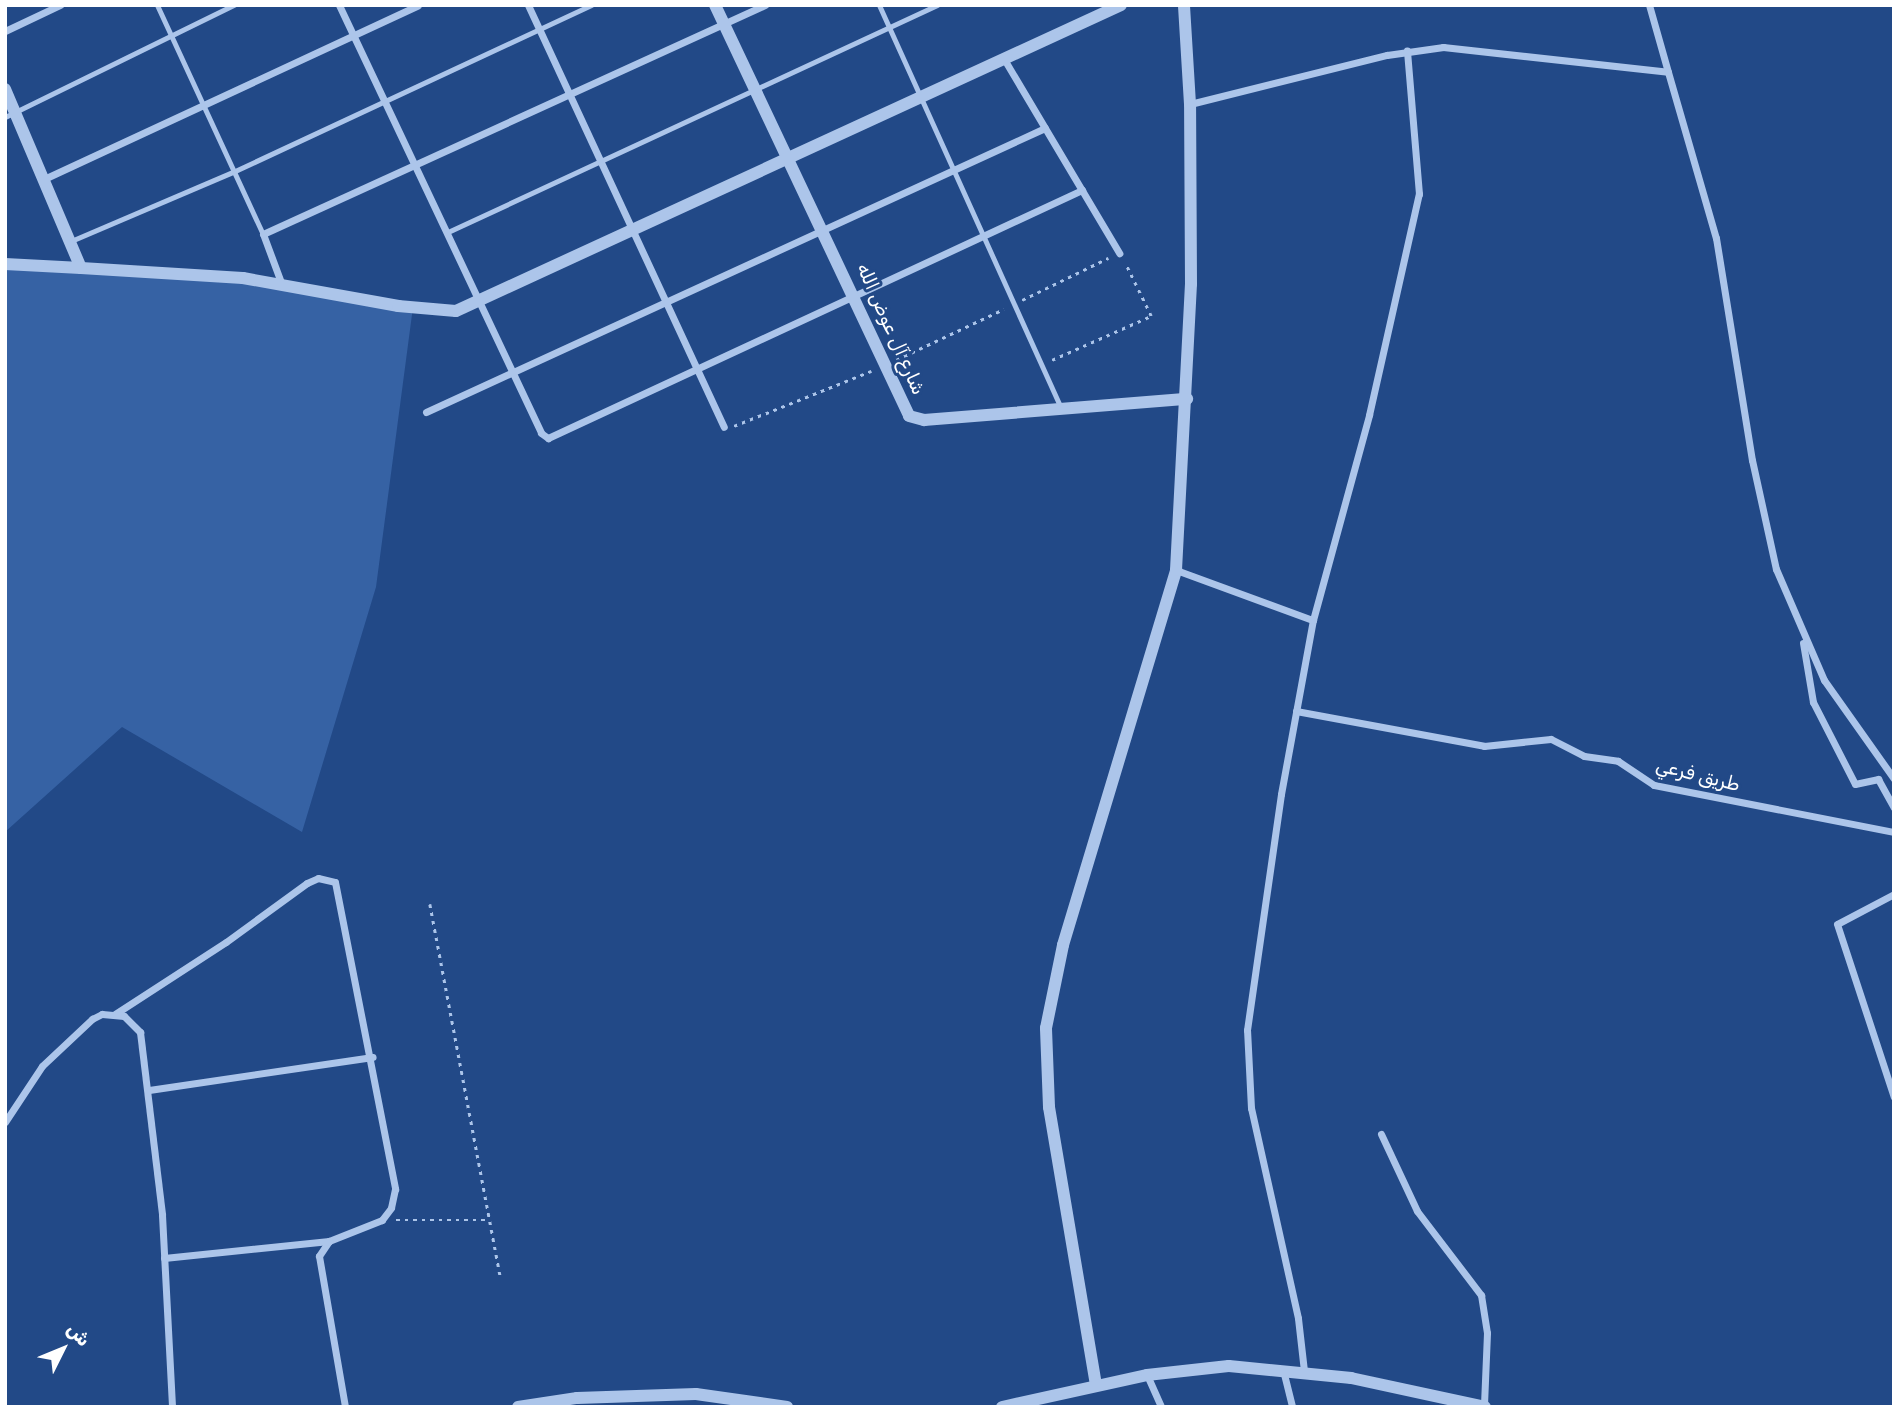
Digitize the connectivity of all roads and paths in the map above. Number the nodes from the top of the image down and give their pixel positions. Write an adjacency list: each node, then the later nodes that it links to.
1 (60, 5): 18 (street)
2 (158, 5): 19 (lane)
3 (234, 5): 19 (lane)
4 (339, 5): 20 (street)
5 (418, 5): 20 (street)
6 (528, 5): 17 (street)
7 (591, 5): 17 (lane)
8 (715, 5): 15 (street, شارع آل عوض الله)
9 (765, 5): 15 (street)
10 (879, 5): 16 (lane)
11 (937, 5): 16 (lane)
12 (1121, 5): 22 (street)
13 (1184, 5): 29 (street)
14 (1649, 5): 23 (street)
15 (723, 24): 25 (street, شارع آل عوض الله); 27 (street)
16 (889, 27): 25 (lane); 26 (lane)
17 (539, 29): 27 (street); 28 (lane)
18 (5, 31)
19 (172, 35): 30 (lane); 31 (lane)
20 (355, 35): 28 (street); 30 (street)
21 (1407, 51): 23 (street); 29 (street); 63 (street)
22 (1004, 59): 26 (street); 32 (street)
23 (1668, 72): 64 (street)
24 (5, 89): 31 (street)
25 (756, 90): 33 (street, شارع آل عوض الله); 34 (lane)
26 (922, 94): 33 (street); 36 (lane)
27 (570, 97): 34 (street); 35 (street)
28 (386, 102): 35 (street); 37 (lane)
29 (1191, 104): 58 (street)
30 (204, 106): 37 (lane); 38 (street)
31 (10, 115): 38 (street)
32 (1045, 128): 36 (street); 39 (street)
33 (789, 156): 40 (street, شارع آل عوض الله); 42 (street)
34 (601, 161): 41 (lane); 42 (street)
35 (417, 166): 41 (street); 43 (street)
36 (955, 167): 40 (street); 44 (lane)
37 (235, 171): 43 (lane); 45 (lane)
38 (44, 179): 45 (street)
39 (1082, 190): 44 (street); 46 (street)
40 (824, 228): 50 (street, شارع آل عوض الله); 51 (street)
41 (450, 231): 52 (street)
42 (633, 231): 51 (street); 52 (street)
43 (263, 234): 49 (street)
44 (985, 236): 50 (street); 53 (lane)
45 (70, 242): 48 (street)
46 (1119, 253): 53 (path); 54 (path)
47 (5, 264): 48 (street)
48 (81, 268): 49 (street)
49 (282, 286): 52 (street)
50 (855, 294): 55 (street, شارع آل عوض الله); 56 (street)
51 (666, 301): 56 (street); 57 (street)
52 (481, 302): 57 (street)
53 (1017, 303): 54 (lane); 55 (path)
54 (1043, 364): 60 (lane)
55 (886, 365): 60 (street, شارع آل عوض الله); 61 (path)
56 (697, 369): 57 (street); 61 (street)
57 (513, 372): 59 (street)
58 (1187, 399): 60 (street, شارع آل عوض الله); 62 (street)
59 (426, 412)
60 (1062, 412)
61 (724, 427)
62 (1176, 570): 63 (street); 85 (street)
63 (1313, 620): 65 (street)
64 (1802, 632): 66 (street); 67 (street)
65 (1296, 710): 68 (street, طريق فرعي); 83 (street)
66 (1894, 779)
67 (1894, 808)
68 (1894, 832)
69 (1894, 894): 74 (street)
70 (429, 904): 78 (path)
71 (115, 1014): 72 (street); 73 (street); 75 (street)
72 (373, 1057): 73 (street); 77 (street)
73 (149, 1090): 80 (street)
74 (1894, 1097)
75 (5, 1122)
76 (1381, 1134): 93 (street)
77 (382, 1220): 78 (path); 79 (street)
78 (486, 1220): 81 (path)
79 (330, 1241): 80 (street); 87 (street)
80 (164, 1258): 86 (street)
81 (501, 1279)
82 (1282, 1369): 83 (street); 84 (street); 92 (street)
83 (1304, 1371): 93 (street)
84 (1147, 1375): 85 (street); 91 (street)
85 (1096, 1385): 90 (street)
86 (172, 1407)
87 (345, 1407)
88 (518, 1407): 89 (street)
89 (787, 1407)
90 (1002, 1407)
91 (1161, 1407)
92 (1292, 1407)
93 (1484, 1407)

